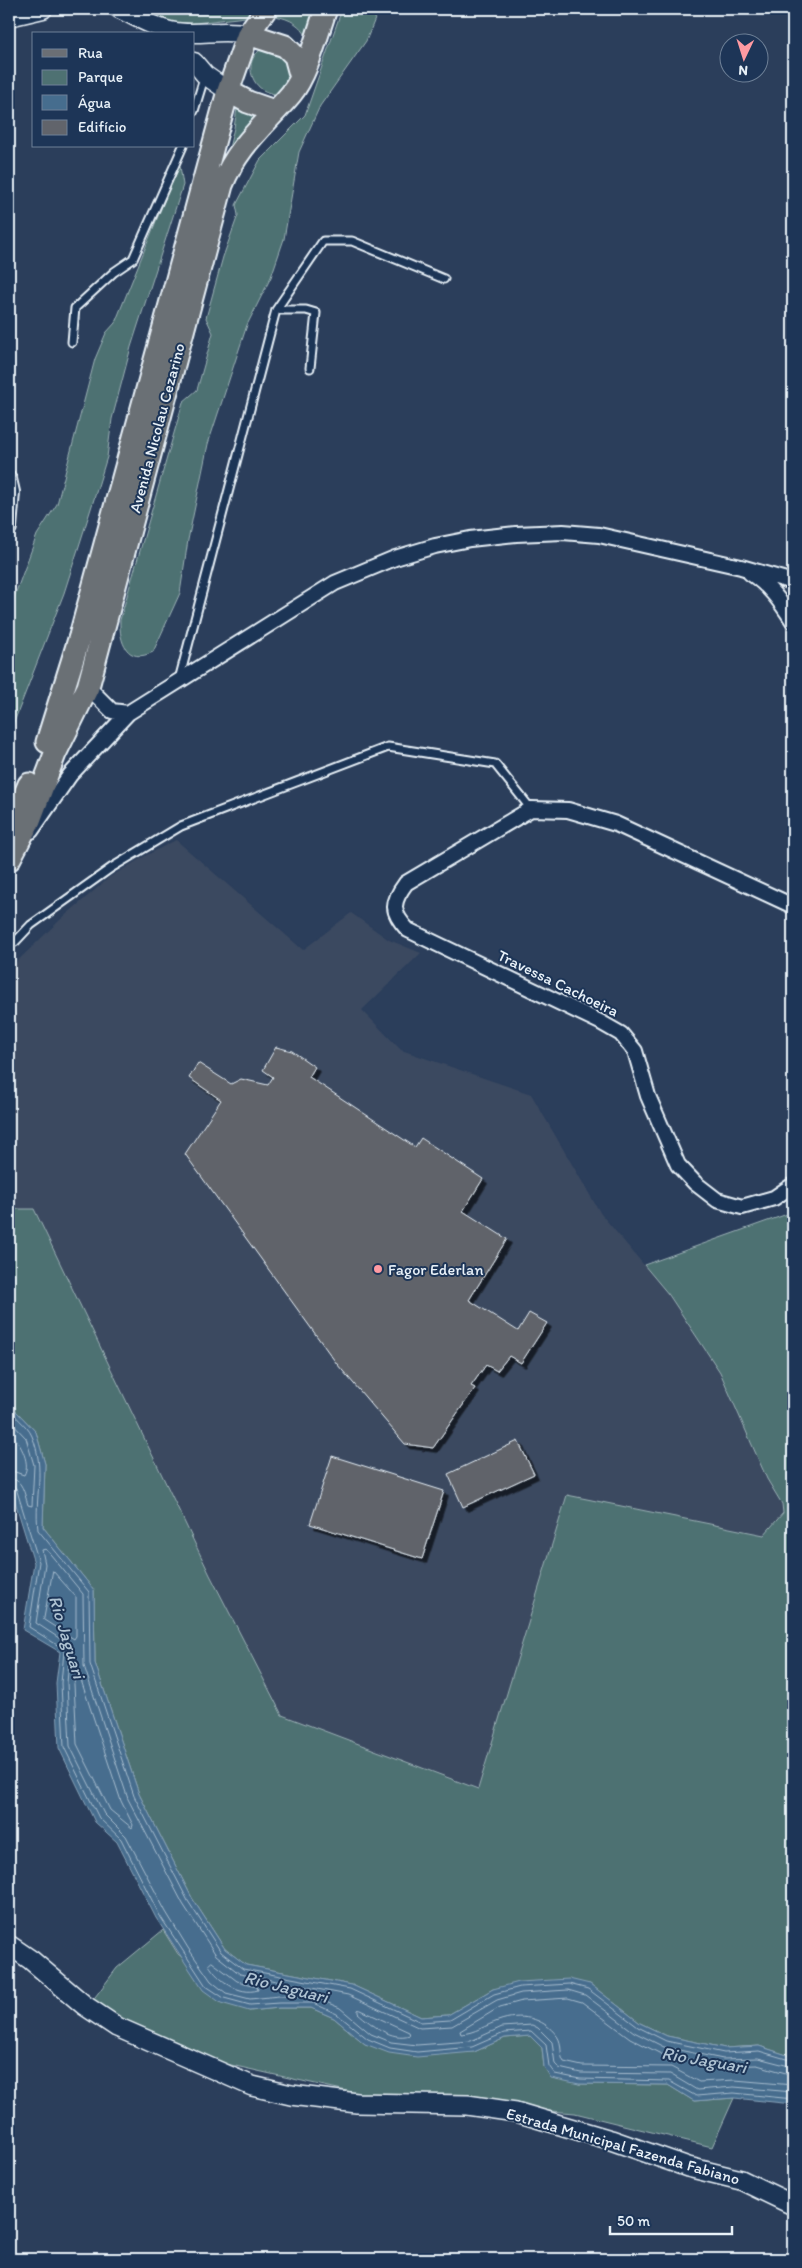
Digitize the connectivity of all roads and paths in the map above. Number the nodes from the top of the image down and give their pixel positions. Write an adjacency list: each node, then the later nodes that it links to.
1 (43, 9): 5 (street)
2 (119, 9): 6 (street)
3 (266, 9): 7 (main road, Avenida Nicolau Cezarino)
4 (326, 9): 9 (main road, Avenida Nicolau Cezarino)
5 (9, 17)
6 (170, 32): 7 (street)
7 (248, 34): 9 (main road); 10 (main road, Avenida Nicolau Cezarino)
8 (200, 68): 10 (street); 11 (lane)
9 (301, 78): 12 (main road, Avenida Nicolau Cezarino)
10 (228, 91): 12 (main road); 27 (main road, Avenida Nicolau Cezarino)
11 (195, 104)
12 (274, 111): 24 (main road, Avenida Nicolau Cezarino)
13 (181, 148): 16 (lane)
14 (444, 279): 15 (lane)
15 (276, 310): 17 (lane); 23 (lane)
16 (72, 342)
17 (310, 368)
18 (9, 479): 19 (street)
19 (9, 528)
20 (741, 567): 21 (street); 22 (street); 23 (street)
21 (793, 582)
22 (793, 621)
23 (178, 681): 25 (street)
24 (88, 687): 25 (street); 28 (main road, Avenida Nicolau Cezarino)
25 (128, 713): 28 (street)
26 (531, 809): 29 (street); 30 (lane); 31 (street, Travessa Cachoeira)
27 (9, 826)
28 (9, 861)
29 (793, 906)
30 (9, 944)
31 (793, 1185)
32 (9, 1945): 33 (main road, Estrada Municipal Fazenda Fabiano)
33 (793, 2205)

